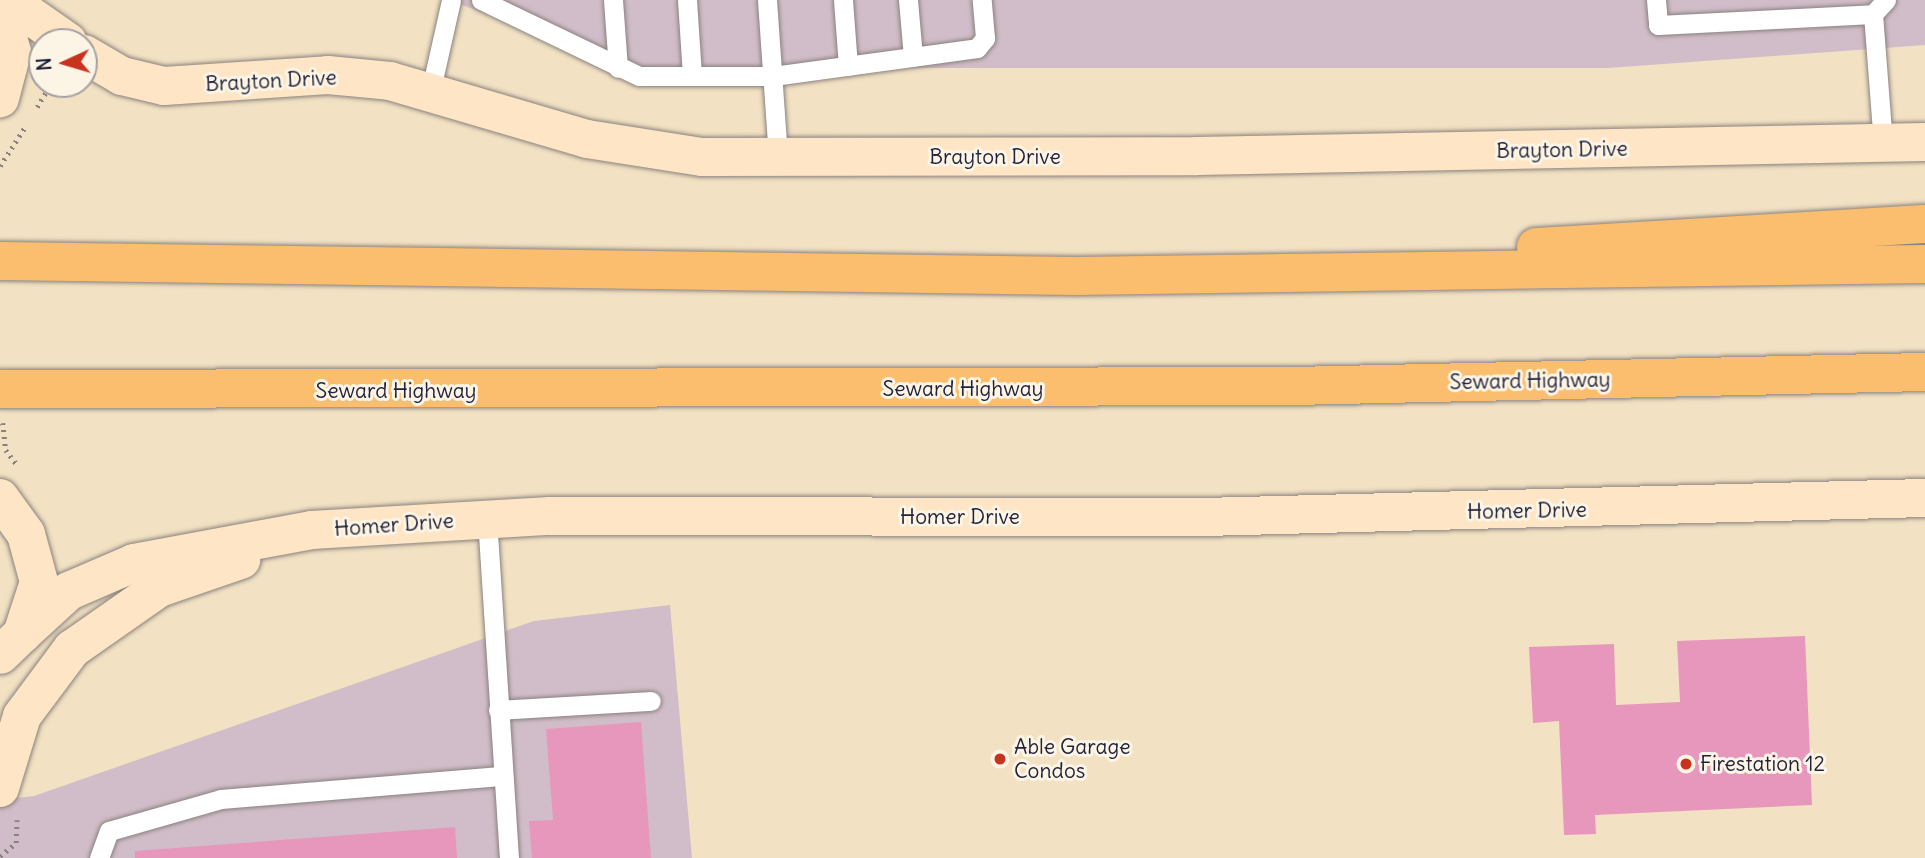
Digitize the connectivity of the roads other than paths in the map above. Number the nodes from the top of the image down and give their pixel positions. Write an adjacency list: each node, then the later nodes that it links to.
1 (8, 0): 14 (street)
2 (451, 0): 21 (lane)
3 (481, 0): 12 (lane)
4 (613, 0): 18 (lane)
5 (687, 0): 19 (lane)
6 (767, 0): 20 (lane)
7 (843, 0): 17 (lane)
8 (908, 0): 15 (lane)
9 (982, 0): 15 (lane)
10 (1656, 0): 13 (lane)
11 (0, 7): 22 (street)
12 (519, 7): 18 (lane)
13 (1880, 7): 24 (lane)
14 (48, 28)
15 (913, 57): 17 (lane)
16 (98, 62): 21 (street, Brayton Drive)
17 (848, 66): 20 (lane)
18 (618, 68): 19 (lane)
19 (692, 76): 20 (lane)
20 (773, 76): 25 (lane)
21 (430, 89): 25 (street, Brayton Drive)
22 (0, 98)
23 (1925, 142): 24 (street, Brayton Drive)
24 (1883, 144): 25 (street, Brayton Drive)
25 (778, 158)
26 (1925, 224): 29 (highway)
27 (0, 261): 29 (highway)
28 (1925, 264): 29 (highway)
29 (1076, 275)
30 (1925, 372): 31 (highway, Seward Highway)
31 (1843, 375): 32 (highway); 33 (highway, Seward Highway)
32 (1925, 378)
33 (0, 389)
34 (0, 498): 38 (street)
35 (1925, 498): 36 (street, Homer Drive)
36 (487, 518): 37 (street, Homer Drive); 40 (lane)
37 (365, 528): 38 (street, Homer Drive); 42 (street)
38 (11, 645)
39 (651, 701): 40 (lane)
40 (498, 710): 41 (lane)
41 (503, 776): 43 (lane); 44 (lane)
42 (0, 788)
43 (100, 858)
44 (509, 858)

